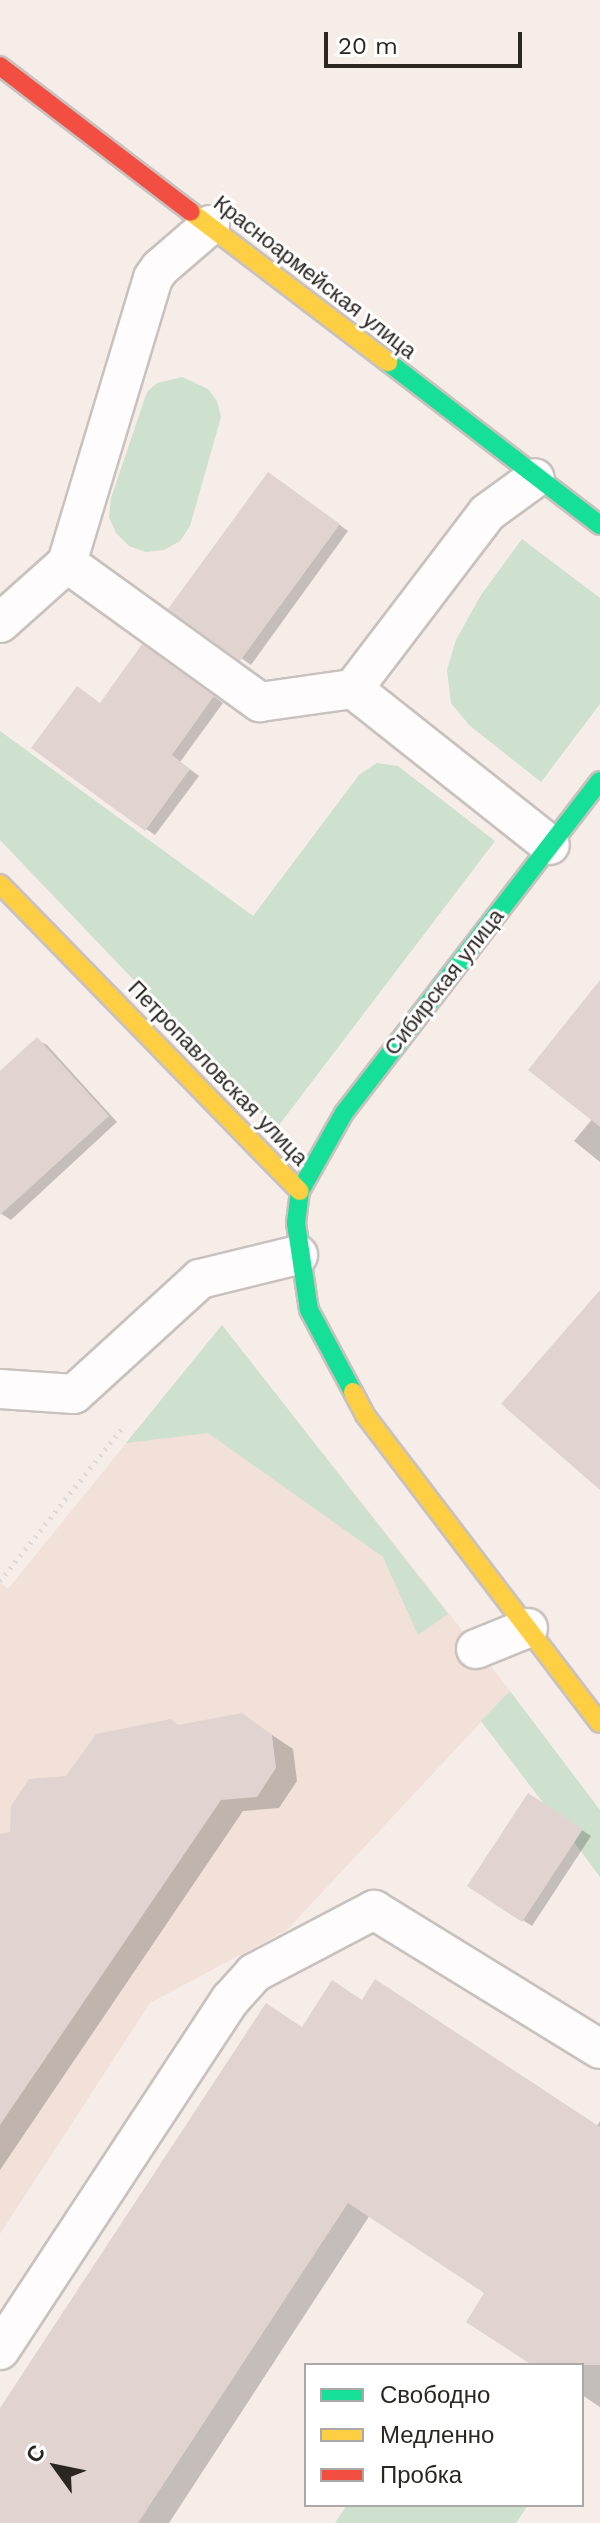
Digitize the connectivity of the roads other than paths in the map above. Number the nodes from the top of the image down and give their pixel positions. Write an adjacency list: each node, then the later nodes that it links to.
1 (0, 66): 2 (main road, Красноармейская улица)
2 (210, 225): 3 (main road, Красноармейская улица); 5 (lane)
3 (535, 478): 4 (main road, Красноармейская улица); 7 (lane)
4 (600, 525)
5 (67, 563): 6 (lane); 7 (lane)
6 (0, 623)
7 (353, 689): 9 (lane)
8 (600, 781): 9 (main road, Сибирская улица)
9 (550, 845): 11 (main road, Сибирская улица)
10 (0, 884): 11 (main road, Петропавловская улица)
11 (300, 1191): 12 (main road, Петропавловская улица)
12 (298, 1255): 13 (lane); 14 (main road, Петропавловская улица)
13 (0, 1389)
14 (528, 1628): 15 (lane); 16 (main road, Петропавловская улица)
15 (476, 1649)
16 (600, 1723)
17 (600, 2049): 18 (lane)
18 (0, 2350)

